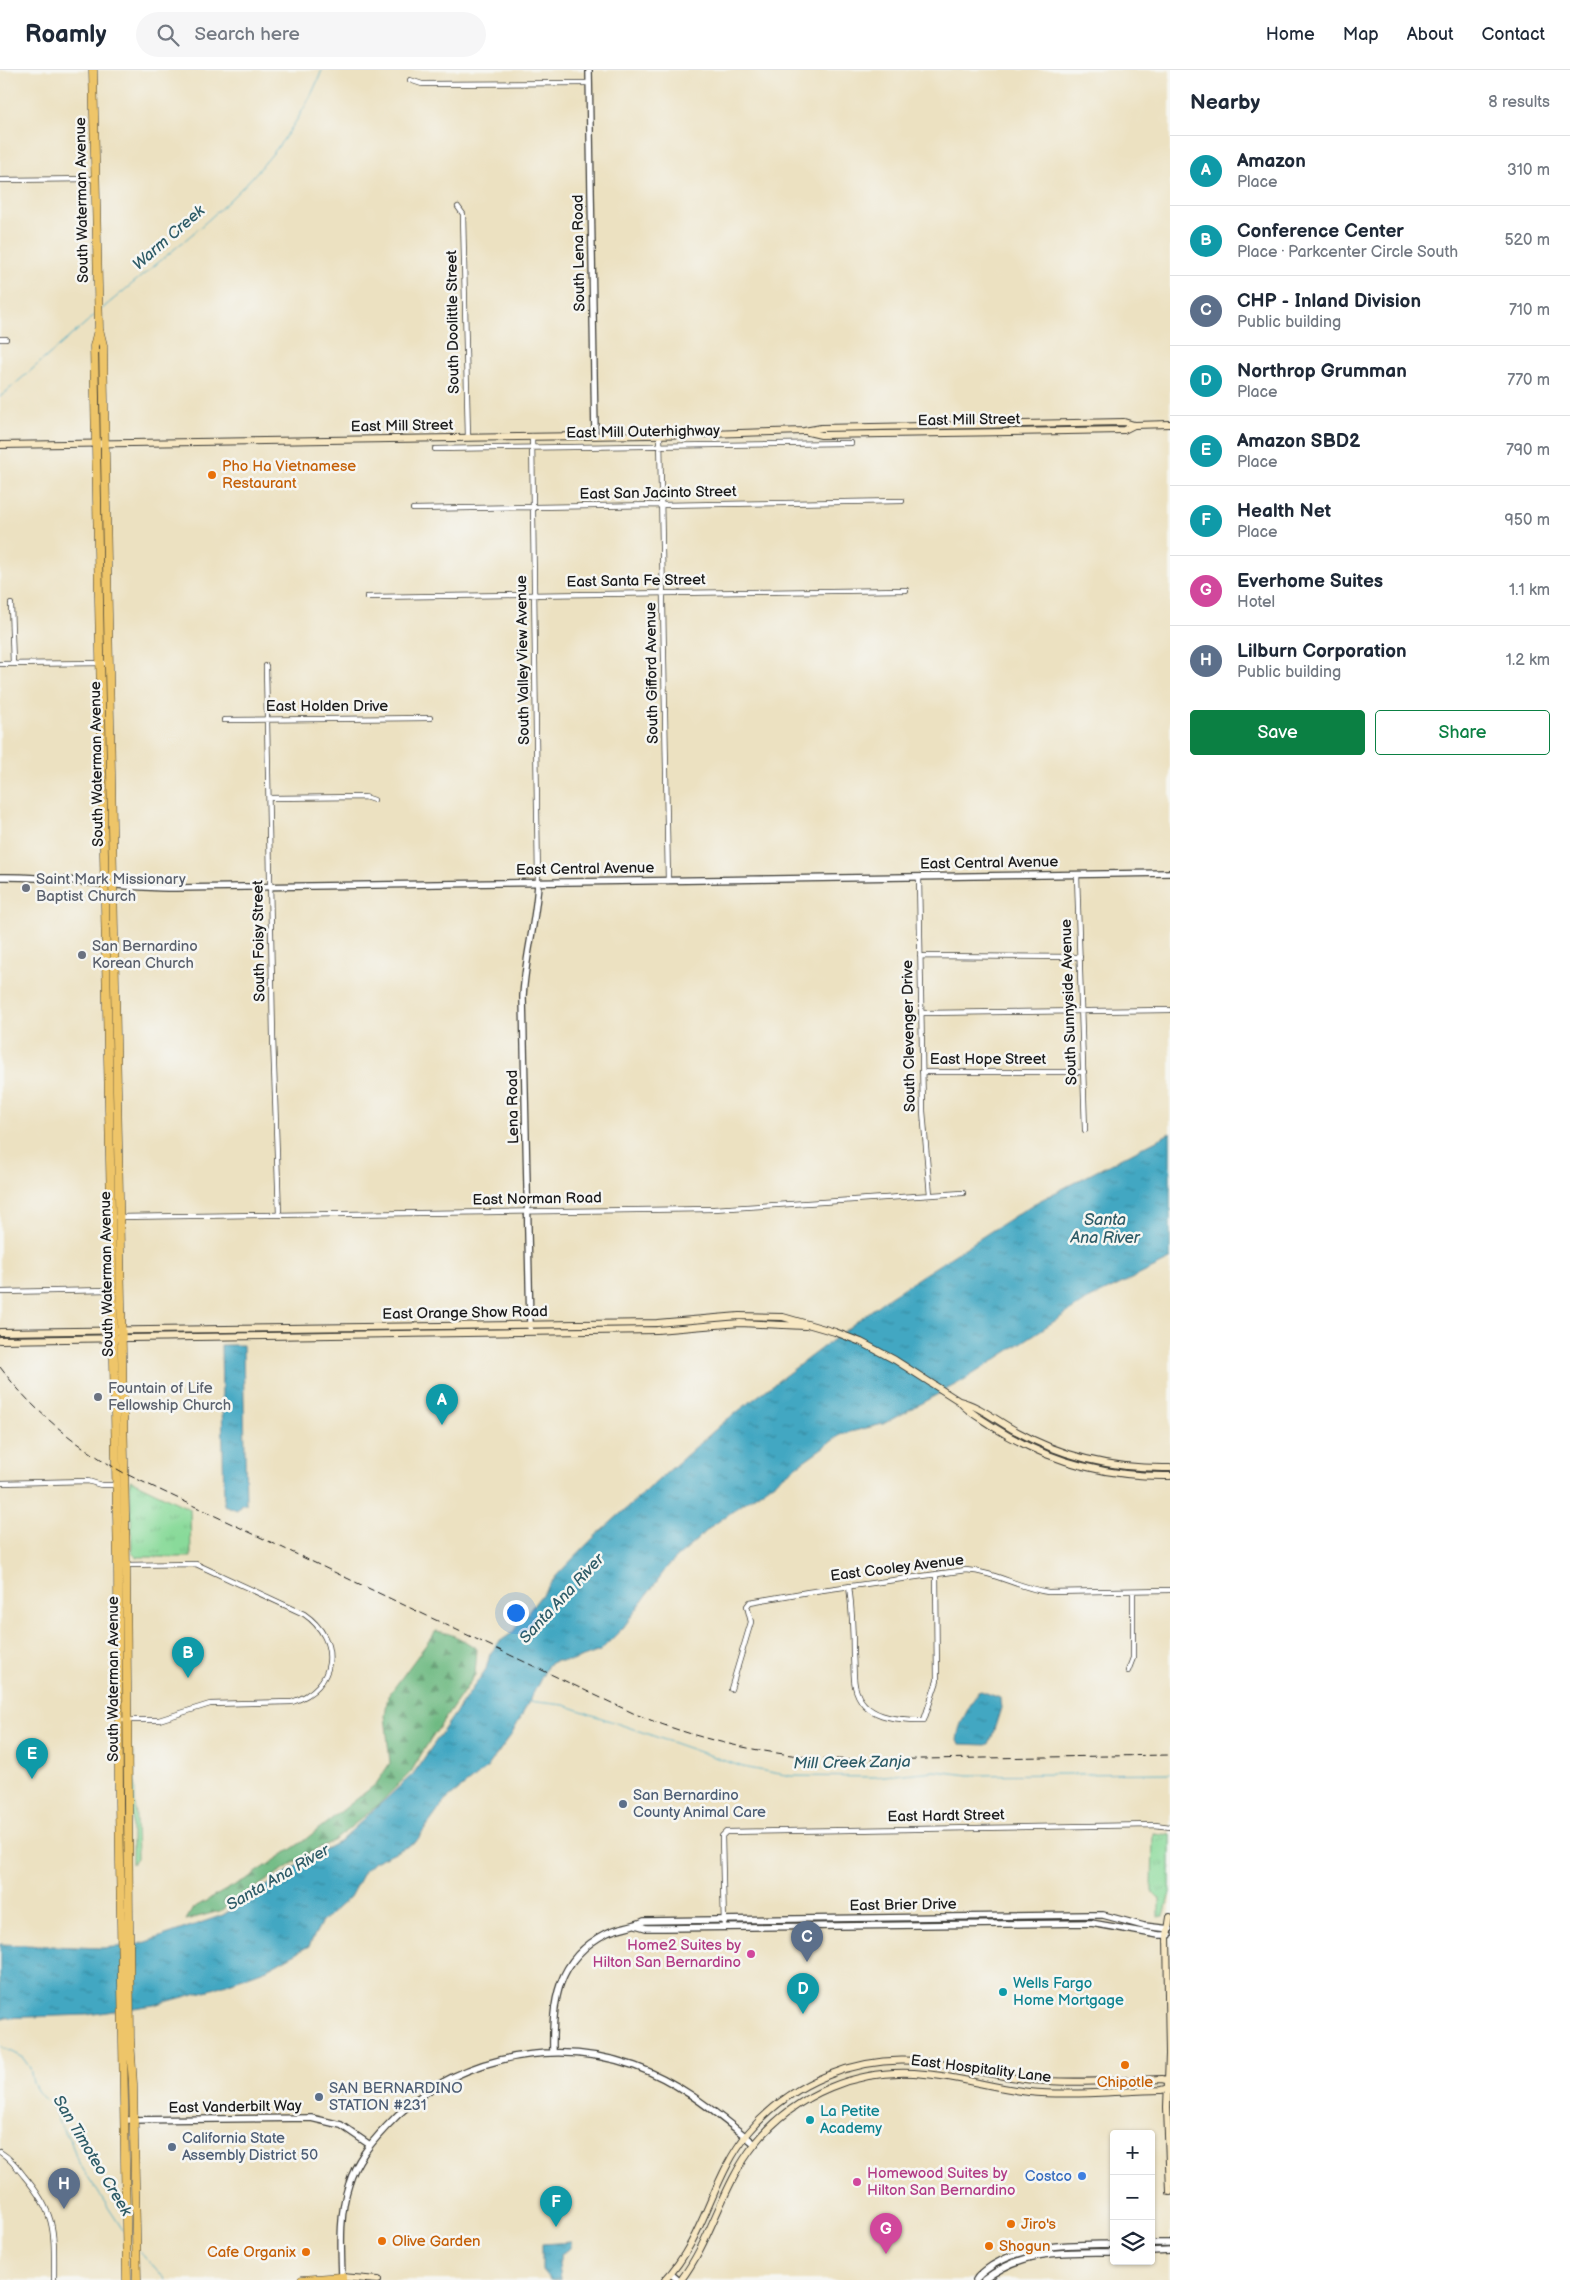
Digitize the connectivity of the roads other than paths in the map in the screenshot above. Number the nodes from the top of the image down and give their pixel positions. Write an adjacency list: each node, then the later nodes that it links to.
1 (93, 70): 5 (main road, South Waterman Avenue)
2 (589, 70): 4 (street, South Lena Road)
3 (410, 80): 4 (street)
4 (589, 83): 14 (street, South Lena Road)
5 (95, 179): 6 (street); 8 (main road, South Waterman Avenue)
6 (0, 180)
7 (458, 207): 15 (street, South Doolittle Street)
8 (98, 329): 9 (main road, South Waterman Avenue); 10 (main road, South Waterman Avenue)
9 (94, 346): 10 (main road); 16 (main road, South Waterman Avenue)
10 (104, 396): 16 (main road, South Waterman Avenue)
11 (1170, 424): 12 (main road, East Mill Street)
12 (660, 435): 14 (main road, East Mill Street); 19 (street, South Gifford Avenue)
13 (532, 436): 14 (main road, East Mill Street); 15 (main road, East Mill Street); 20 (street, South Valley View Avenue)
14 (595, 436)
15 (468, 438): 16 (main road, East Mill Street)
16 (101, 443): 18 (main road, East Mill Street); 31 (main road, South Waterman Avenue); 32 (main road, South Waterman Avenue)
17 (851, 443): 19 (street, East Mill Outerhighway)
18 (0, 445)
19 (660, 445): 20 (street, East Mill Outerhighway); 23 (street, South Gifford Avenue)
20 (532, 447): 21 (street, East Mill Outerhighway); 24 (street, South Valley View Avenue)
21 (435, 449)
22 (902, 501): 23 (street, East San Jacinto Street)
23 (662, 506): 24 (street, East San Jacinto Street); 27 (street, South Gifford Avenue)
24 (534, 508): 25 (street, East San Jacinto Street); 28 (street, South Valley View Avenue)
25 (414, 509)
26 (906, 590): 27 (street, East Santa Fe Street)
27 (663, 593): 28 (street, East Santa Fe Street); 47 (street, South Gifford Avenue)
28 (535, 595): 29 (street, East Santa Fe Street); 48 (street, South Valley View Avenue)
29 (367, 597)
30 (11, 604): 34 (street)
31 (100, 663): 32 (street); 34 (street); 39 (main road, South Waterman Avenue)
32 (109, 663): 40 (main road, South Waterman Avenue)
33 (0, 664): 34 (street)
34 (12, 664)
35 (266, 666): 37 (street, South Foisy Street)
36 (430, 718): 37 (street, East Holden Drive)
37 (268, 719): 38 (street, East Holden Drive); 41 (street, South Foisy Street)
38 (224, 720)
39 (102, 762): 40 (main road); 49 (main road, South Waterman Avenue)
40 (112, 798): 50 (main road, South Waterman Avenue)
41 (269, 798): 42 (street); 51 (street, South Foisy Street)
42 (374, 800)
43 (1078, 874): 44 (street, East Central Avenue); 46 (street, East Central Avenue); 53 (street, South Sunnyside Avenue)
44 (1170, 874)
45 (0, 877): 49 (street, East Central Avenue)
46 (919, 877): 47 (street, East Central Avenue); 52 (street, South Clevenger Drive)
47 (668, 881): 48 (street, East Central Avenue)
48 (538, 883): 51 (street, East Central Avenue); 62 (street, Lena Road)
49 (104, 884): 50 (street, East Central Avenue); 64 (main road, South Waterman Avenue)
50 (113, 886): 51 (street, East Central Avenue); 65 (main road, South Waterman Avenue)
51 (271, 887): 63 (street, South Foisy Street)
52 (920, 956): 53 (street); 56 (street, South Clevenger Drive)
53 (1080, 957): 55 (street, South Sunnyside Avenue)
54 (1170, 1010): 55 (street)
55 (1082, 1011): 56 (street); 58 (street, South Sunnyside Avenue)
56 (921, 1013): 57 (street, South Clevenger Drive)
57 (922, 1072): 58 (street, East Hope Street); 61 (street, South Clevenger Drive)
58 (1084, 1072): 59 (street, South Sunnyside Avenue)
59 (1085, 1130)
60 (963, 1193): 61 (street, East Norman Road)
61 (930, 1195): 62 (street, East Norman Road)
62 (527, 1212): 63 (street, East Norman Road); 69 (street, Lena Road)
63 (279, 1215): 65 (street, East Norman Road)
64 (111, 1217): 65 (street, East Norman Road); 66 (main road, South Waterman Avenue)
65 (119, 1217): 77 (main road, South Waterman Avenue)
66 (112, 1290): 67 (street); 78 (main road, South Waterman Avenue)
67 (0, 1292)
68 (708, 1319): 70 (main road, East Orange Show Road); 71 (main road, East Orange Show Road); 72 (main road)
69 (530, 1324): 70 (main road, East Orange Show Road); 73 (main road, East Orange Show Road); 76 (street, Lena Road)
70 (591, 1324): 74 (main road)
71 (816, 1326): 72 (main road, East Orange Show Road); 81 (main road, East Orange Show Road)
72 (710, 1327): 74 (main road, East Orange Show Road)
73 (265, 1328): 77 (main road, East Orange Show Road); 79 (main road)
74 (591, 1331): 76 (main road, East Orange Show Road)
75 (0, 1332): 78 (main road)
76 (530, 1332): 79 (main road, East Orange Show Road)
77 (122, 1333): 78 (main road, East Orange Show Road); 79 (main road, East Orange Show Road); 89 (main road, South Waterman Avenue)
78 (112, 1334): 80 (main road); 87 (main road, South Waterman Avenue)
79 (265, 1335)
80 (0, 1340)
81 (959, 1401): 82 (main road); 83 (main road)
82 (1022, 1435): 83 (main road); 84 (main road)
83 (1019, 1442): 85 (main road)
84 (1170, 1468)
85 (1170, 1476)
86 (0, 1483): 87 (street)
87 (115, 1485): 88 (main road, South Waterman Avenue)
88 (118, 1564): 89 (street); 96 (main road, South Waterman Avenue)
89 (126, 1565): 96 (main road, South Waterman Avenue); 96 (street)
90 (936, 1574): 91 (street, East Cooley Avenue); 91 (street); 93 (street, East Cooley Avenue)
91 (849, 1586): 95 (street, East Cooley Avenue)
92 (1170, 1590): 93 (street, East Cooley Avenue)
93 (1133, 1591): 94 (street)
94 (1128, 1671)
95 (731, 1688)
96 (123, 1720): 103 (main road, South Waterman Avenue)
97 (1170, 1827): 99 (street, East Hardt Street)
98 (1170, 1918): 102 (main road)
99 (723, 1920): 100 (street, East Brier Drive); 101 (street); 102 (street, East Brier Drive)
100 (636, 1925): 101 (street, East Brier Drive); 104 (street, East Brier Drive)
101 (724, 1927): 102 (street, East Brier Drive)
102 (1169, 1932): 105 (main road)
103 (126, 2016): 107 (main road, South Waterman Avenue); 108 (main road, South Waterman Avenue)
104 (553, 2053): 109 (street); 110 (street)
105 (1169, 2081): 106 (main road); 109 (main road, East Hospitality Lane)
106 (1169, 2088): 111 (main road, East Hospitality Lane); 113 (main road)
107 (125, 2120): 108 (street, East Vanderbilt Way); 124 (main road, South Waterman Avenue)
108 (134, 2120): 110 (street, East Vanderbilt Way); 125 (main road, South Waterman Avenue)
109 (745, 2137): 111 (street); 121 (main road, East Hospitality Lane)
110 (370, 2144): 122 (street)
111 (755, 2144): 129 (main road, East Hospitality Lane)
112 (0, 2152): 123 (street)
113 (1169, 2157): 114 (main road)
114 (1170, 2192)
115 (1155, 2243): 116 (street)
116 (1170, 2243)
117 (1110, 2244): 130 (street)
118 (1170, 2250): 119 (street)
119 (1155, 2251)
120 (1110, 2252): 131 (street)
121 (671, 2274): 128 (main road, East Hospitality Lane); 129 (street)
122 (342, 2279): 126 (main road); 127 (main road)
123 (54, 2280)
124 (127, 2280)
125 (137, 2280)
126 (302, 2280)
127 (378, 2280)
128 (665, 2280)
129 (680, 2280)
130 (976, 2280)
131 (984, 2280)

